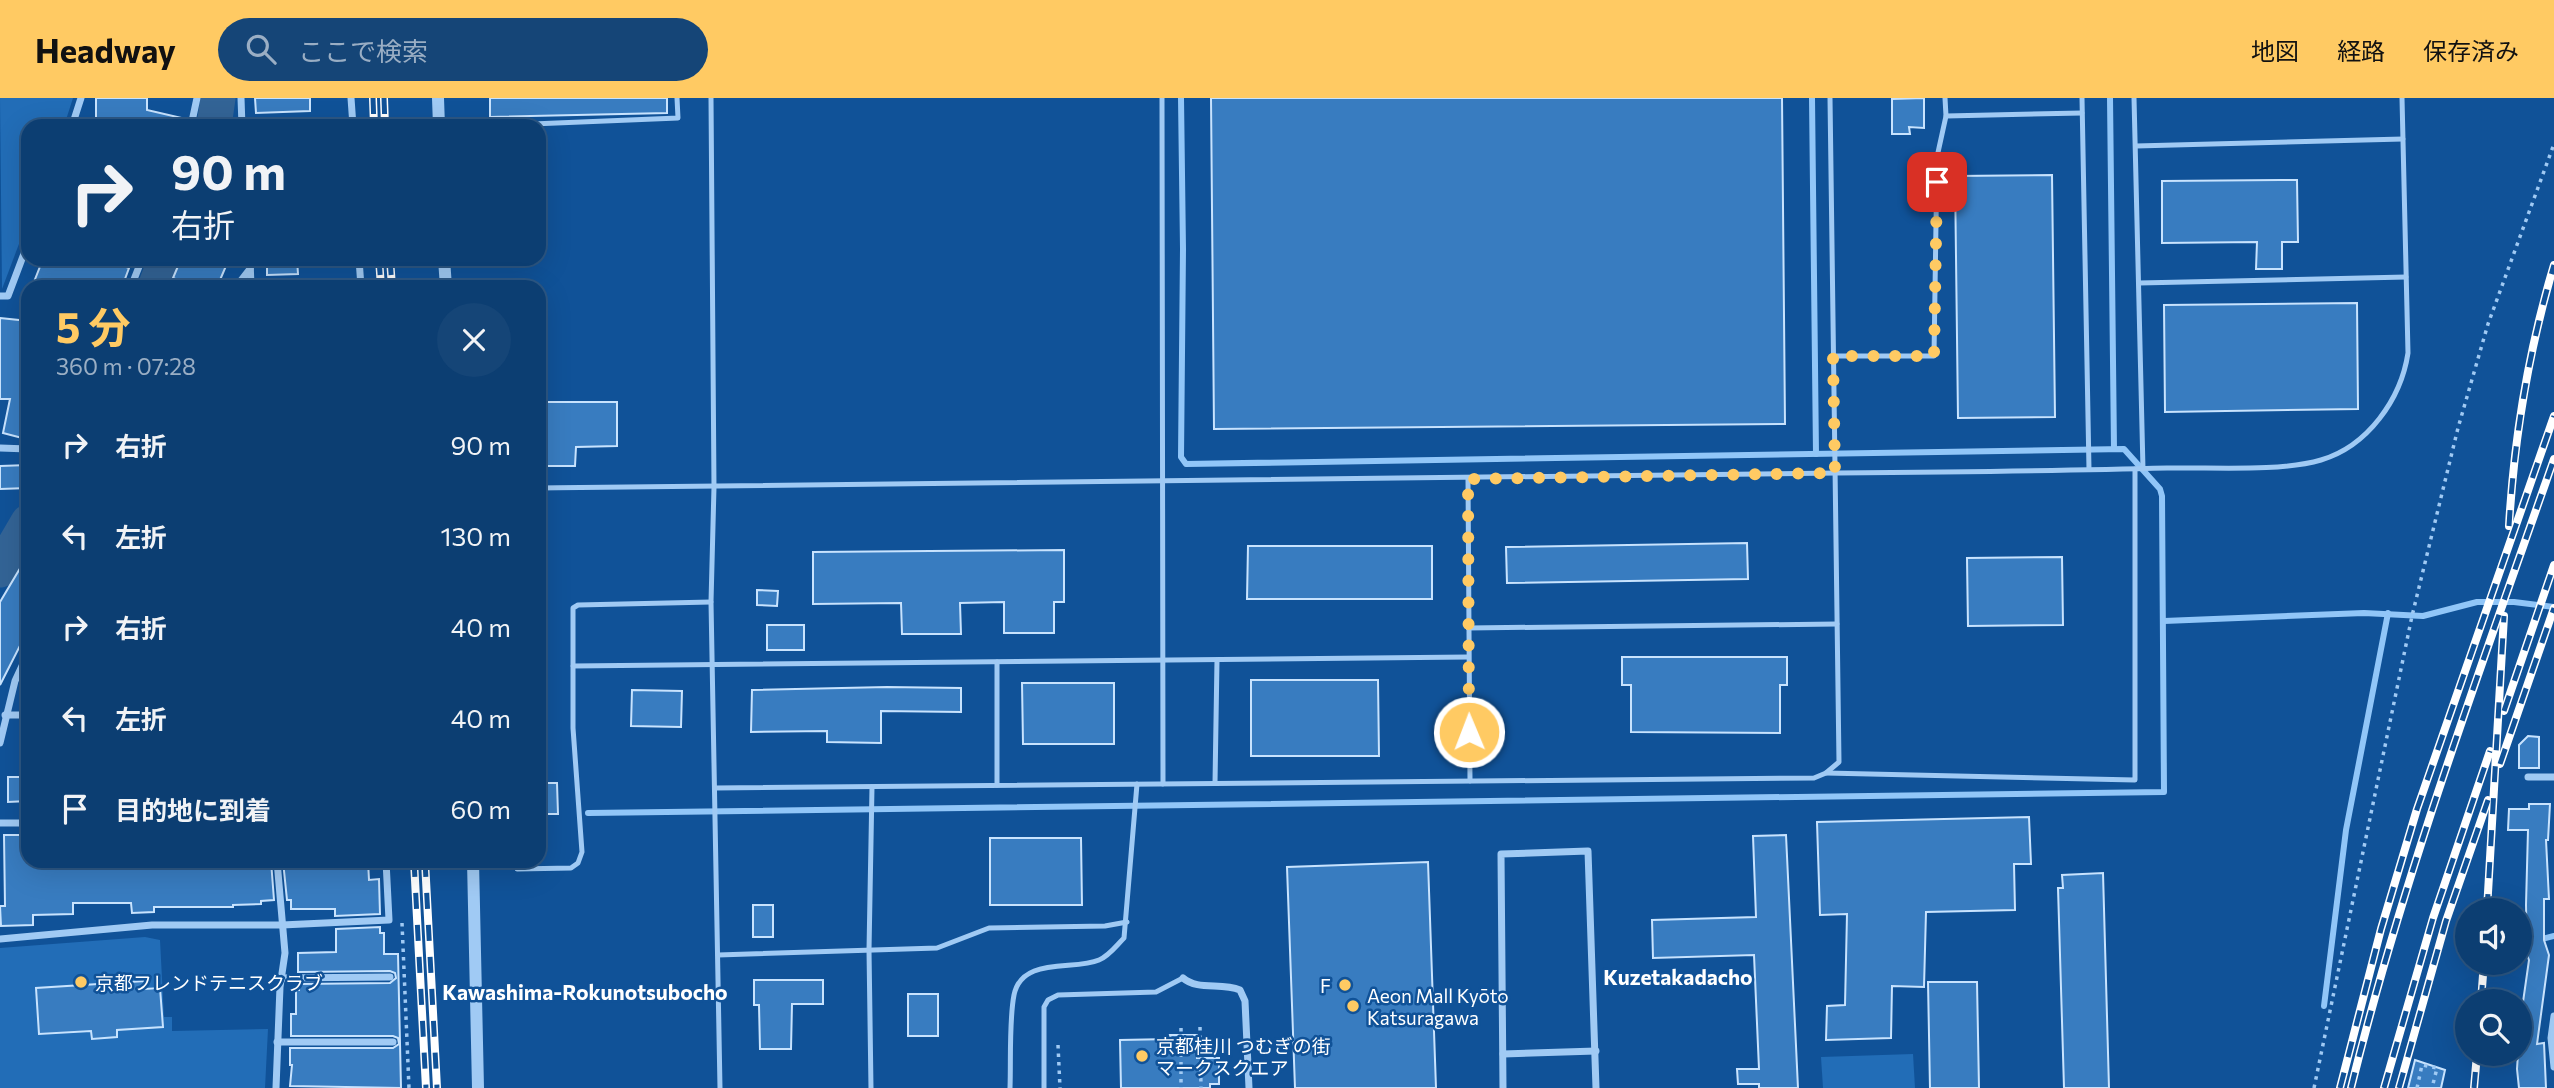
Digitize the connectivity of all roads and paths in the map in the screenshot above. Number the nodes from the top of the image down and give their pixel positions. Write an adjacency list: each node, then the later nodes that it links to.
1 (81, 98): 16 (street)
2 (197, 98): 17 (street)
3 (241, 98): 18 (street)
4 (351, 98): 19 (street)
5 (438, 98): 20 (street)
6 (677, 98): 21 (lane)
7 (712, 98): 41 (lane)
8 (1162, 98): 40 (lane)
9 (1830, 98): 32 (lane)
10 (1945, 98): 15 (lane)
11 (2082, 98): 14 (lane)
12 (2134, 98): 24 (lane)
13 (2402, 98): 22 (lane)
14 (2082, 113): 15 (lane); 37 (lane)
15 (1946, 116): 32 (lane)
16 (74, 119)
17 (192, 119)
18 (242, 119)
19 (352, 119)
20 (439, 119)
21 (546, 123)
22 (2403, 139): 24 (lane); 27 (lane)
23 (2554, 144): 101 (path)
24 (2136, 146): 30 (lane)
25 (21, 262): 31 (street)
26 (250, 268): 28 (street); 29 (street)
27 (2406, 277): 30 (lane); 36 (lane)
28 (241, 280)
29 (251, 280)
30 (2139, 283): 36 (lane)
31 (0, 296)
32 (1833, 356): 38 (lane)
33 (0, 448): 34 (street)
34 (21, 449)
35 (2135, 469): 36 (lane); 37 (lane); 56 (lane)
36 (2143, 469)
37 (2089, 470): 38 (lane)
38 (1835, 473): 39 (lane); 44 (lane)
39 (1468, 479): 40 (lane); 45 (lane)
40 (1164, 482): 41 (lane); 47 (lane)
41 (714, 487): 42 (lane); 43 (lane)
42 (546, 488)
43 (711, 602): 50 (lane); 51 (lane)
44 (1837, 624): 45 (lane); 56 (lane)
45 (1468, 628): 46 (lane)
46 (1468, 657): 48 (lane); 59 (lane)
47 (1164, 660): 48 (lane); 49 (lane); 62 (lane)
48 (1217, 660): 60 (lane)
49 (996, 662): 50 (lane); 63 (lane)
50 (712, 664): 51 (lane); 65 (lane)
51 (573, 666): 71 (lane)
52 (21, 668): 53 (street)
53 (5, 715): 54 (street); 55 (street)
54 (21, 715)
55 (0, 743)
56 (1826, 774): 59 (lane)
57 (2529, 777): 58 (street)
58 (2554, 777)
59 (1470, 781): 60 (lane)
60 (1215, 783): 62 (lane)
61 (1137, 784): 62 (lane); 63 (lane); 72 (lane)
62 (1163, 784)
63 (997, 785): 64 (lane)
64 (872, 787): 65 (lane); 75 (lane)
65 (715, 788): 76 (lane)
66 (0, 823): 67 (street)
67 (21, 823)
68 (278, 868): 73 (street)
69 (386, 868): 73 (street)
70 (473, 868): 90 (street)
71 (517, 869)
72 (1127, 922): 75 (lane); 93 (lane)
73 (282, 925): 74 (street); 78 (street)
74 (0, 939)
75 (869, 950): 76 (lane); 92 (lane)
76 (718, 955): 91 (lane)
77 (390, 977): 78 (street)
78 (281, 978): 84 (street)
79 (1183, 978): 94 (lane); 98 (street)
80 (2554, 1016): 88 (street)
81 (1200, 1027): 97 (path)
82 (1181, 1028): 96 (path)
83 (1058, 1040): 95 (path)
84 (277, 1042): 85 (street); 89 (street)
85 (393, 1042)
86 (1596, 1051): 87 (street); 87 (street); 100 (street)
87 (1503, 1054): 99 (street)
88 (2554, 1067)
89 (276, 1088)
90 (478, 1088)
91 (720, 1088)
92 (872, 1088)
93 (1010, 1088)
94 (1044, 1088)
95 (1060, 1088)
96 (1181, 1088)
97 (1201, 1088)
98 (1249, 1088)
99 (1503, 1088)
100 (1596, 1088)
101 (2314, 1088)
102 (2417, 1088): 103 (path)
103 (2432, 1088)

